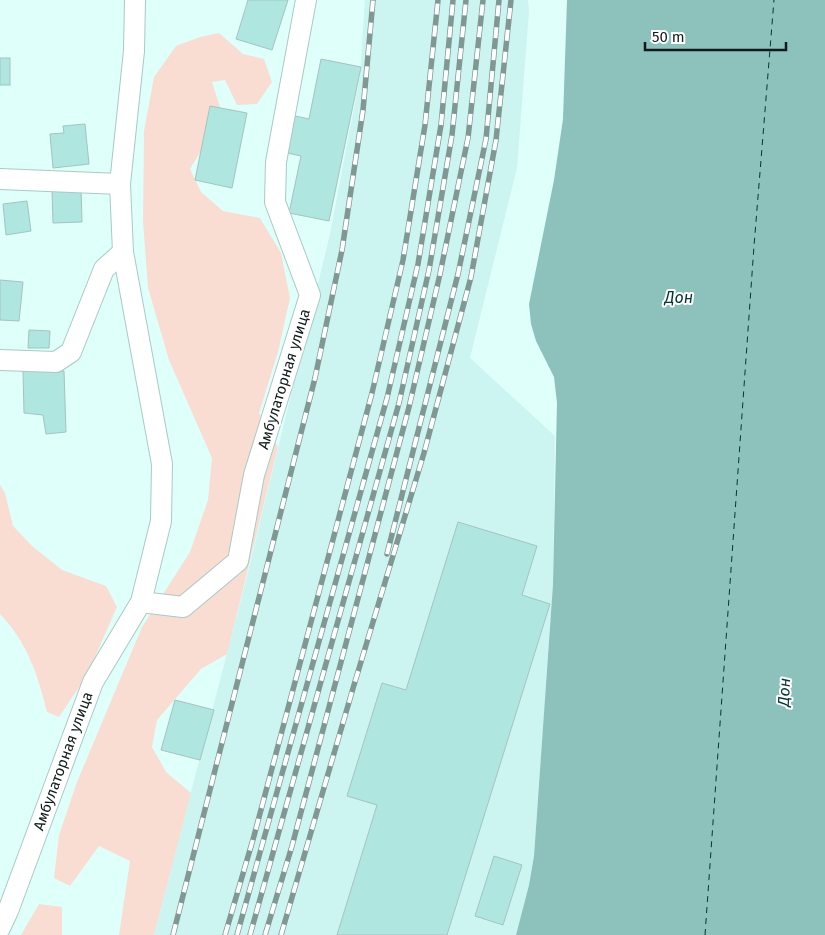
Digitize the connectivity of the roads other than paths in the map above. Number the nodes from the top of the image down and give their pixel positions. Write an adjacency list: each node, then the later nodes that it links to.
1 (135, 0): 4 (street, Амбулаторная улица)
2 (306, 0): 7 (street, Амбулаторная улица)
3 (0, 179): 4 (street)
4 (120, 184): 5 (street, Амбулаторная улица)
5 (123, 252): 6 (street); 7 (street, Амбулаторная улица)
6 (0, 360)
7 (141, 602): 8 (street, Амбулаторная улица)
8 (0, 928)

